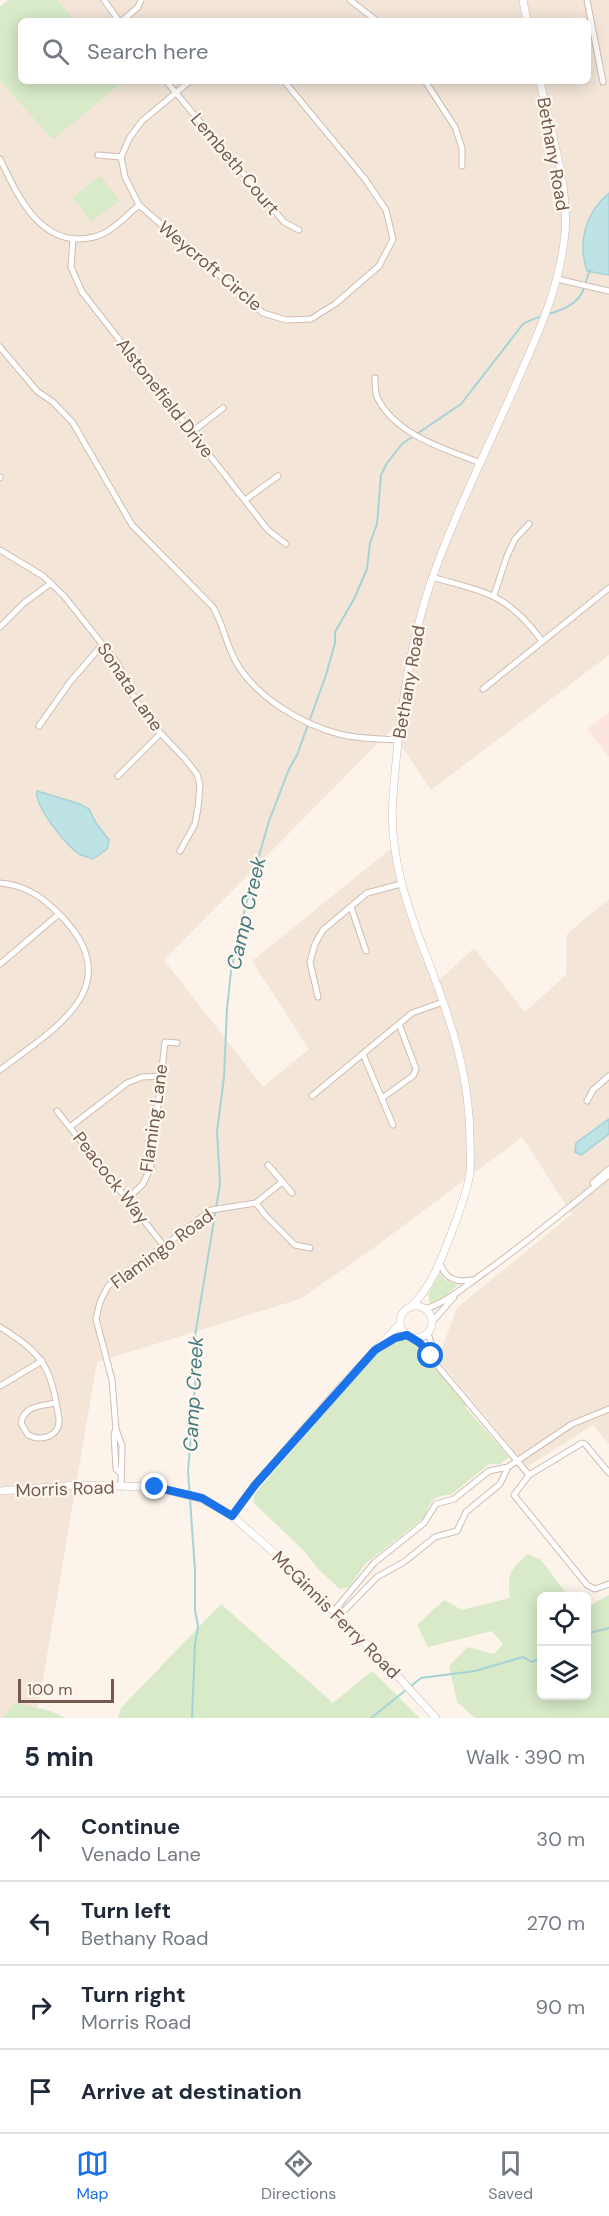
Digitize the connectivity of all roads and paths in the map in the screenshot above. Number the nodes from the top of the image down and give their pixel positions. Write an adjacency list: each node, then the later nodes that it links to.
1 (104, 0): 6 (street)
2 (141, 0): 7 (street)
3 (350, 0): 8 (street)
4 (523, 0): 9 (street)
5 (587, 0): 10 (street)
6 (119, 18)
7 (125, 18)
8 (373, 18)
9 (526, 18)
10 (591, 18)
11 (591, 20): 12 (street)
12 (603, 82)
13 (168, 84): 18 (street, Lembeth Court)
14 (186, 84): 18 (street)
15 (286, 84): 23 (street, Weycroft Circle)
16 (427, 84): 22 (street)
17 (541, 84): 26 (street, Bethany Road)
18 (175, 92): 20 (street); 24 (street, Lembeth Court)
19 (98, 155): 20 (street)
20 (121, 157): 23 (street, Weycroft Circle)
21 (0, 159): 25 (street)
22 (462, 166)
23 (139, 205): 25 (street)
24 (299, 230)
25 (73, 239): 31 (street, Alstonefield Drive)
26 (557, 279): 27 (street); 32 (street, Bethany Road)
27 (609, 291)
28 (0, 347): 48 (street)
29 (375, 378): 32 (street)
30 (223, 408): 31 (street)
31 (192, 432): 34 (street, Alstonefield Drive)
32 (481, 463): 38 (street, Bethany Road)
33 (279, 476): 34 (street)
34 (245, 500): 36 (street, Alstonefield Drive)
35 (529, 524): 41 (street)
36 (286, 544)
37 (0, 550): 39 (street, Sonata Lane)
38 (432, 577): 41 (street); 48 (street, Bethany Road)
39 (51, 583): 42 (street); 44 (street, Sonata Lane)
40 (609, 588): 43 (street)
41 (494, 595): 43 (street)
42 (0, 627)
43 (542, 641): 45 (street)
44 (102, 645): 46 (street); 47 (street, Sonata Lane)
45 (483, 689)
46 (39, 726)
47 (160, 734): 49 (street); 50 (street, Sonata Lane)
48 (399, 740): 52 (street, Bethany Road)
49 (118, 776)
50 (180, 851)
51 (0, 883): 54 (street)
52 (401, 884): 53 (street); 58 (street, Bethany Road)
53 (351, 907): 55 (street); 57 (street)
54 (59, 914): 56 (street); 62 (street)
55 (366, 951)
56 (0, 964)
57 (318, 997)
58 (443, 1002): 59 (street); 81 (street, Bethany Road)
59 (399, 1024): 61 (street); 66 (street)
60 (177, 1043): 63 (street, Flaming Lane)
61 (363, 1054): 65 (street); 66 (street)
62 (0, 1070)
63 (161, 1076): 70 (street); 77 (street, Flaming Lane)
64 (609, 1076): 67 (street)
65 (312, 1096)
66 (381, 1098): 69 (street)
67 (587, 1101)
68 (57, 1111): 70 (street, Peacock Way)
69 (393, 1125)
70 (70, 1127): 77 (street, Peacock Way)
71 (268, 1166): 74 (street)
72 (609, 1169): 76 (street)
73 (609, 1175): 76 (street)
74 (282, 1182): 75 (street); 78 (street)
75 (292, 1194)
76 (580, 1198): 82 (street)
77 (127, 1199): 79 (street, Peacock Way)
78 (256, 1203): 79 (street, Flamingo Road); 80 (street)
79 (164, 1246): 99 (street, Flamingo Road)
80 (310, 1248)
81 (441, 1256): 82 (street); 83 (street, Bethany Road)
82 (476, 1279): 84 (street)
83 (423, 1292): 85 (street, Bethany Road); 86 (street, Bethany Road)
84 (459, 1292): 86 (street); 87 (street)
85 (410, 1307): 86 (street); 88 (street)
86 (423, 1308): 87 (street)
87 (432, 1322): 90 (street)
88 (400, 1324): 91 (street); 93 (street)
89 (0, 1327): 94 (street)
90 (428, 1333): 92 (street); 95 (street)
91 (407, 1335): 92 (street); 93 (street)
92 (415, 1339): 95 (street)
93 (375, 1350): 109 (street)
94 (42, 1361): 96 (street); 97 (street)
95 (439, 1366): 102 (street)
96 (0, 1386)
97 (57, 1403): 97 (street)
98 (609, 1409): 102 (street)
99 (116, 1429): 100 (street, Flamingo Road); 101 (street, Flamingo Road)
100 (115, 1455): 101 (street); 104 (street, Flamingo Road)
101 (122, 1455): 104 (street, Flamingo Road)
102 (517, 1460): 103 (street); 106 (street)
103 (508, 1467): 111 (street); 111 (street)
104 (120, 1473): 107 (street, Flamingo Road)
105 (609, 1473): 106 (street)
106 (530, 1475): 110 (street)
107 (121, 1487): 108 (street, Morris Road); 109 (street, Morris Road)
108 (0, 1491)
109 (232, 1516): 111 (street, McGinnis Ferry Road)
110 (609, 1584)
111 (336, 1615): 112 (street, McGinnis Ferry Road)
112 (436, 1718)

